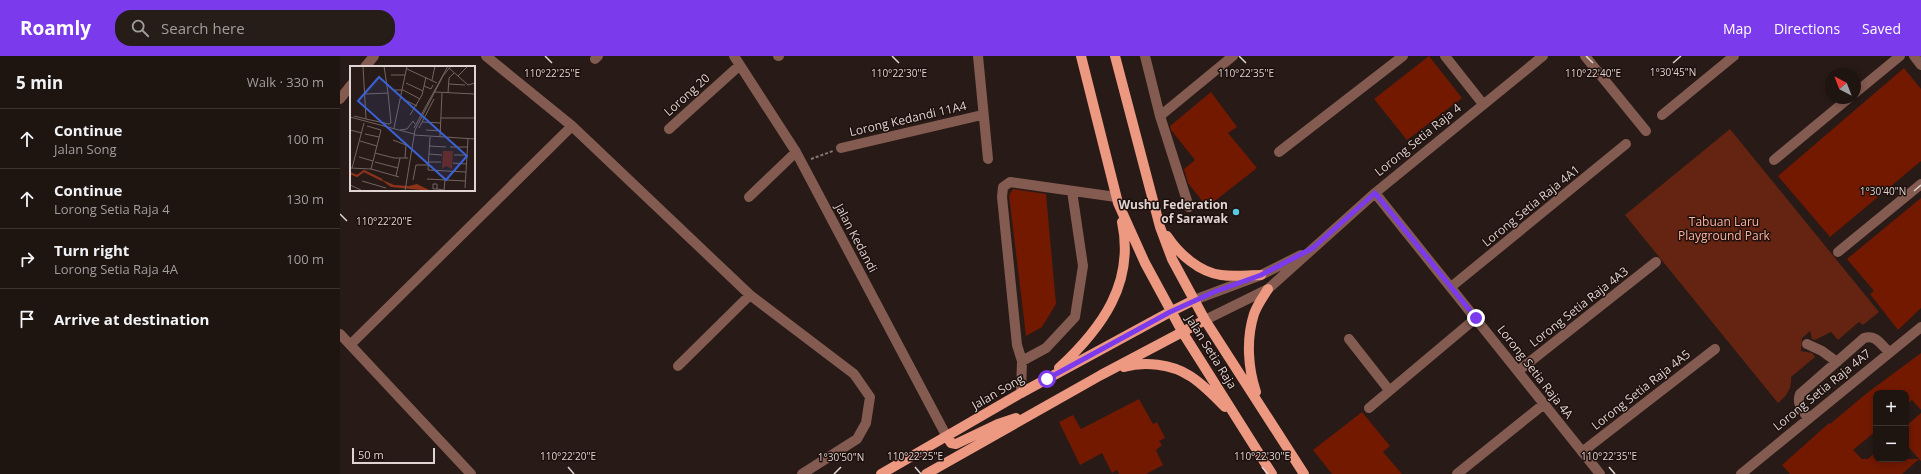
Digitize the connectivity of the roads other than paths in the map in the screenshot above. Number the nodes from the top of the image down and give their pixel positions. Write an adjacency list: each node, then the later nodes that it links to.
1 (374, 56): 18 (street)
2 (486, 56): 27 (street)
3 (734, 56): 16 (street, Jalan Kedandi)
4 (978, 56): 24 (street)
5 (1081, 56): 40 (main road, Jalan Setia Raja)
6 (1115, 56): 42 (main road, Jalan Setia Raja)
7 (1145, 56): 25 (street)
8 (1233, 56): 25 (street)
9 (1403, 56): 33 (street)
10 (1445, 56): 22 (street)
11 (1543, 56): 22 (street, Lorong Setia Raja 4)
12 (1585, 56): 29 (street)
13 (1734, 56): 26 (street)
14 (1900, 56): 20 (street)
15 (1914, 56): 17 (street)
16 (740, 65): 28 (street, Lorong 20); 32 (street, Jalan Kedandi)
17 (1921, 65)
18 (366, 66)
19 (350, 86): 21 (street)
20 (1861, 88)
21 (340, 99)
22 (1483, 104): 38 (street, Lorong Setia Raja 4)
23 (1842, 104): 35 (street)
24 (982, 115): 31 (street, Lorong Kedandi 11A4); 34 (street)
25 (1160, 116): 41 (street)
26 (1662, 116)
27 (572, 126): 49 (street); 58 (street)
28 (669, 129)
29 (1646, 131)
30 (1626, 144): 47 (street, Lorong Setia Raja 4A1)
31 (841, 148)
32 (796, 152): 39 (street); 76 (street, Jalan Kedandi)
33 (1279, 152)
34 (988, 159)
35 (1774, 160)
36 (1921, 184): 44 (street)
37 (1072, 191): 40 (street); 62 (street); 62 (street)
38 (1375, 193): 43 (street, Lorong Setia Raja 4); 47 (street, Lorong Setia Raja 4A)
39 (749, 197)
40 (1117, 200): 51 (main road, Jalan Setia Raja); 67 (main road)
41 (1189, 207)
42 (1160, 227): 46 (main road); 50 (main road, Jalan Setia Raja)
43 (1313, 248): 46 (street, Lorong Setia Raja 4); 48 (street, Lorong Setia Raja 4)
44 (1838, 252)
45 (1656, 262): 65 (street, Lorong Setia Raja 4A3)
46 (1261, 275): 50 (street, Lorong Setia Raja 4)
47 (1451, 287): 52 (street, Lorong Setia Raja 4A)
48 (1268, 289): 53 (street, Lorong Setia Raja 4); 71 (main road)
49 (750, 295): 64 (street); 80 (street)
50 (1194, 300): 51 (main road, Jalan Song); 53 (main road, Jalan Setia Raja)
51 (1170, 312): 55 (main road, Jalan Setia Raja); 67 (main road, Jalan Song)
52 (1476, 318): 65 (street, Lorong Setia Raja 4A); 68 (street)
53 (1206, 320): 55 (main road); 71 (main road, Jalan Setia Raja)
54 (1921, 326): 61 (street, Lorong Setia Raja 4A7)
55 (1183, 333): 66 (main road); 75 (main road, Jalan Setia Raja)
56 (340, 335): 58 (street)
57 (1349, 339): 68 (street)
58 (351, 344): 79 (street)
59 (1807, 344): 63 (street)
60 (1715, 349): 77 (street, Lorong Setia Raja 4A5)
61 (1889, 352): 63 (street); 74 (street, Lorong Setia Raja 4A7)
62 (1022, 361): 69 (street)
63 (1837, 362): 74 (street)
64 (678, 366)
65 (1518, 371): 70 (street, Lorong Setia Raja 4A)
66 (1101, 375): 73 (main road); 75 (main road)
67 (1047, 379): 69 (main road, Jalan Song)
68 (1389, 390): 72 (street)
69 (1021, 393): 76 (main road, Jalan Song)
70 (1544, 404): 77 (street, Lorong Setia Raja 4A); 85 (street)
71 (1261, 406): 84 (main road, Jalan Setia Raja)
72 (1369, 408)
73 (1038, 410): 76 (main road); 82 (main road)
74 (1808, 419): 78 (street, Lorong Setia Raja 4A7)
75 (1238, 420): 83 (main road, Jalan Setia Raja)
76 (947, 437): 81 (main road, Jalan Song)
77 (1582, 452): 86 (street, Lorong Setia Raja 4A)
78 (1743, 473)
79 (471, 474)
80 (802, 474)
81 (881, 474)
82 (926, 474)
83 (1272, 474)
84 (1304, 474)
85 (1457, 474)
86 (1600, 474)

